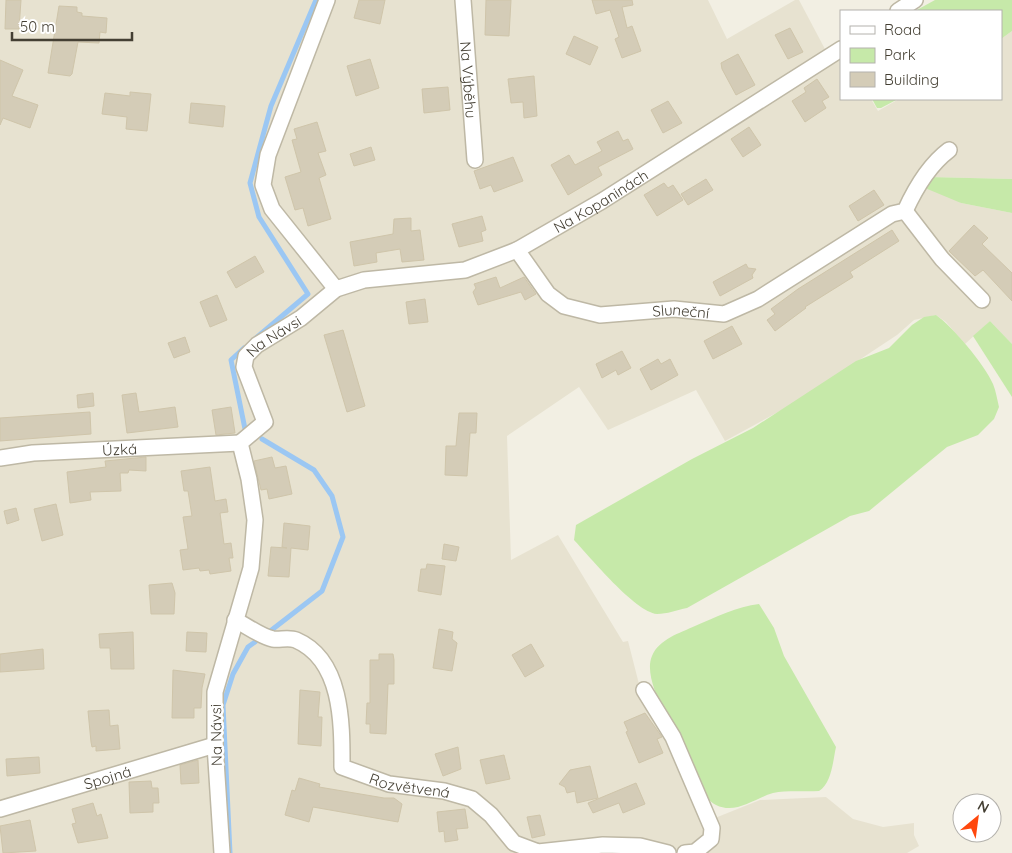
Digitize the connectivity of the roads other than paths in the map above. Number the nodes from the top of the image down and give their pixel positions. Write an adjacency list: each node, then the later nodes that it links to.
1 (327, 0): 10 (street)
2 (463, 0): 7 (street, Na Výběhu)
3 (915, 0): 4 (street)
4 (900, 10)
5 (840, 50): 9 (street, Na Kopaninách)
6 (949, 150): 8 (street)
7 (475, 160)
8 (905, 211): 9 (street, Sluneční); 11 (street)
9 (517, 250): 10 (street, Na Kopaninách)
10 (336, 289): 12 (street, Na Návsi)
11 (982, 300)
12 (240, 443): 13 (street, Úzká); 14 (street, Na Návsi)
13 (0, 458)
14 (235, 620): 16 (street, Na Návsi); 18 (street, Rozvětvená)
15 (644, 690): 21 (street)
16 (215, 745): 17 (street, Spojná); 19 (street, Na Návsi)
17 (0, 810)
18 (598, 849): 20 (street, Rozvětvená)
19 (222, 853)
20 (668, 853)
21 (685, 853)

